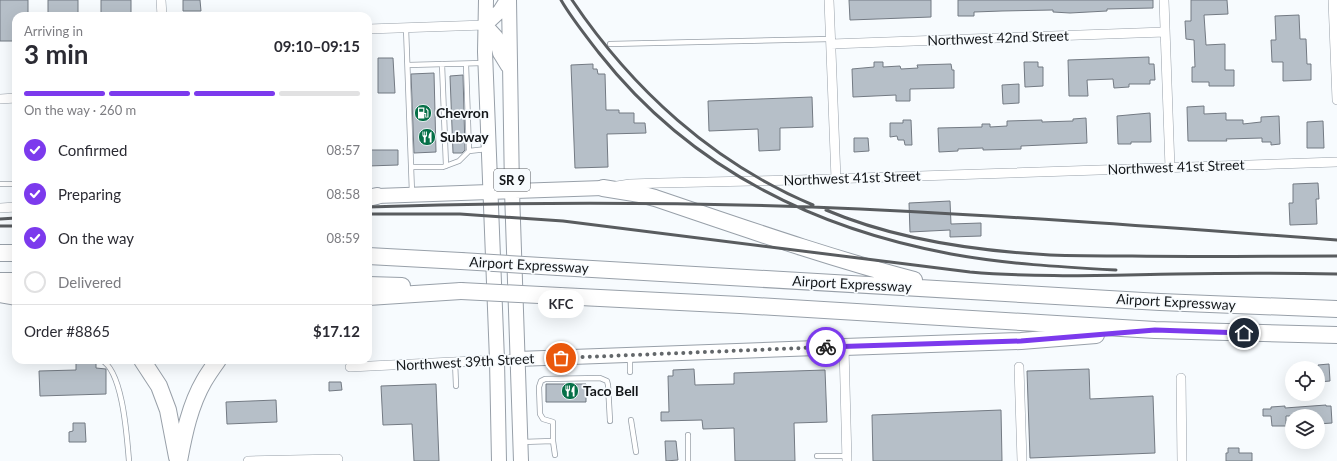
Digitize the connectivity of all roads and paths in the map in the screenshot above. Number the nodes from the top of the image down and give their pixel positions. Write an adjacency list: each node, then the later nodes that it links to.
1 (161, 0): 7 (street)
2 (486, 0): 8 (main road, SR 9)
3 (508, 0): 8 (main road); 18 (main road, SR 9)
4 (829, 0): 12 (street)
5 (1164, 0): 11 (street)
6 (1333, 0): 21 (street)
7 (162, 12)
8 (485, 25): 9 (street); 14 (main road, SR 9); 18 (main road)
9 (406, 28): 10 (street); 17 (lane)
10 (372, 29)
11 (1165, 32): 12 (street, Northwest 42nd Street); 27 (street)
12 (831, 41): 13 (lane); 28 (street)
13 (610, 44)
14 (485, 63): 16 (lane); 22 (main road, SR 9)
15 (442, 64): 16 (lane); 17 (lane); 25 (lane)
16 (466, 64): 23 (lane)
17 (408, 65): 26 (lane)
18 (510, 68): 32 (main road, SR 9)
19 (12, 98): 20 (street)
20 (0, 99)
21 (1337, 100)
22 (489, 148): 23 (lane); 33 (main road, SR 9)
23 (469, 151): 25 (lane)
24 (1337, 162): 27 (street, Northwest 41st Street)
25 (446, 166): 26 (lane)
26 (412, 167): 34 (lane)
27 (1170, 168): 28 (street, Northwest 41st Street)
28 (836, 179): 31 (street, Northwest 41st Street)
29 (0, 184): 30 (lane)
30 (12, 184)
31 (602, 188): 32 (main road, Northwest 41st Street); 44 (highway)
32 (512, 191): 33 (main road, Northwest 41st Street); 54 (main road, SR 9)
33 (491, 193): 34 (main road, Northwest 41st Street); 55 (main road, SR 9)
34 (412, 195): 35 (main road, Northwest 41st Street)
35 (372, 197)
36 (12, 207): 37 (street)
37 (0, 208)
38 (0, 253): 39 (highway)
39 (12, 253)
40 (372, 256): 44 (highway, Airport Expressway, bridge)
41 (0, 281): 42 (highway)
42 (12, 281)
43 (372, 284): 45 (highway, Airport Expressway)
44 (948, 289): 49 (highway, Airport Expressway)
45 (461, 291): 48 (highway); 50 (highway, Airport Expressway, bridge)
46 (0, 294): 47 (highway)
47 (12, 296)
48 (372, 297)
49 (1337, 309)
50 (1155, 330): 51 (highway, Airport Expressway); 52 (highway)
51 (1337, 336)
52 (844, 347): 53 (main road, Northwest 39th Street); 73 (street)
53 (630, 355): 54 (main road, Northwest 39th Street); 62 (lane)
54 (517, 359): 55 (street, Northwest 39th Street); 69 (main road, SR 9)
55 (497, 360): 56 (street, Northwest 39th Street); 75 (main road, SR 9)
56 (455, 361): 60 (street, Northwest 39th Street); 64 (lane)
57 (107, 364): 76 (lane)
58 (145, 364): 77 (highway)
59 (215, 364): 77 (highway)
60 (350, 367)
61 (1019, 367): 81 (street)
62 (630, 372)
63 (1181, 378): 82 (street)
64 (456, 386)
65 (631, 420): 70 (lane)
66 (610, 421): 68 (lane)
67 (688, 436): 80 (lane)
68 (552, 441): 69 (lane); 71 (lane)
69 (520, 442): 79 (main road, SR 9)
70 (636, 452)
71 (555, 455)
72 (817, 456): 73 (lane)
73 (847, 458)
74 (338, 459): 78 (street)
75 (499, 460)
76 (130, 461)
77 (178, 461)
78 (248, 461)
79 (521, 461)
80 (688, 461)
81 (1022, 461)
82 (1182, 461)

